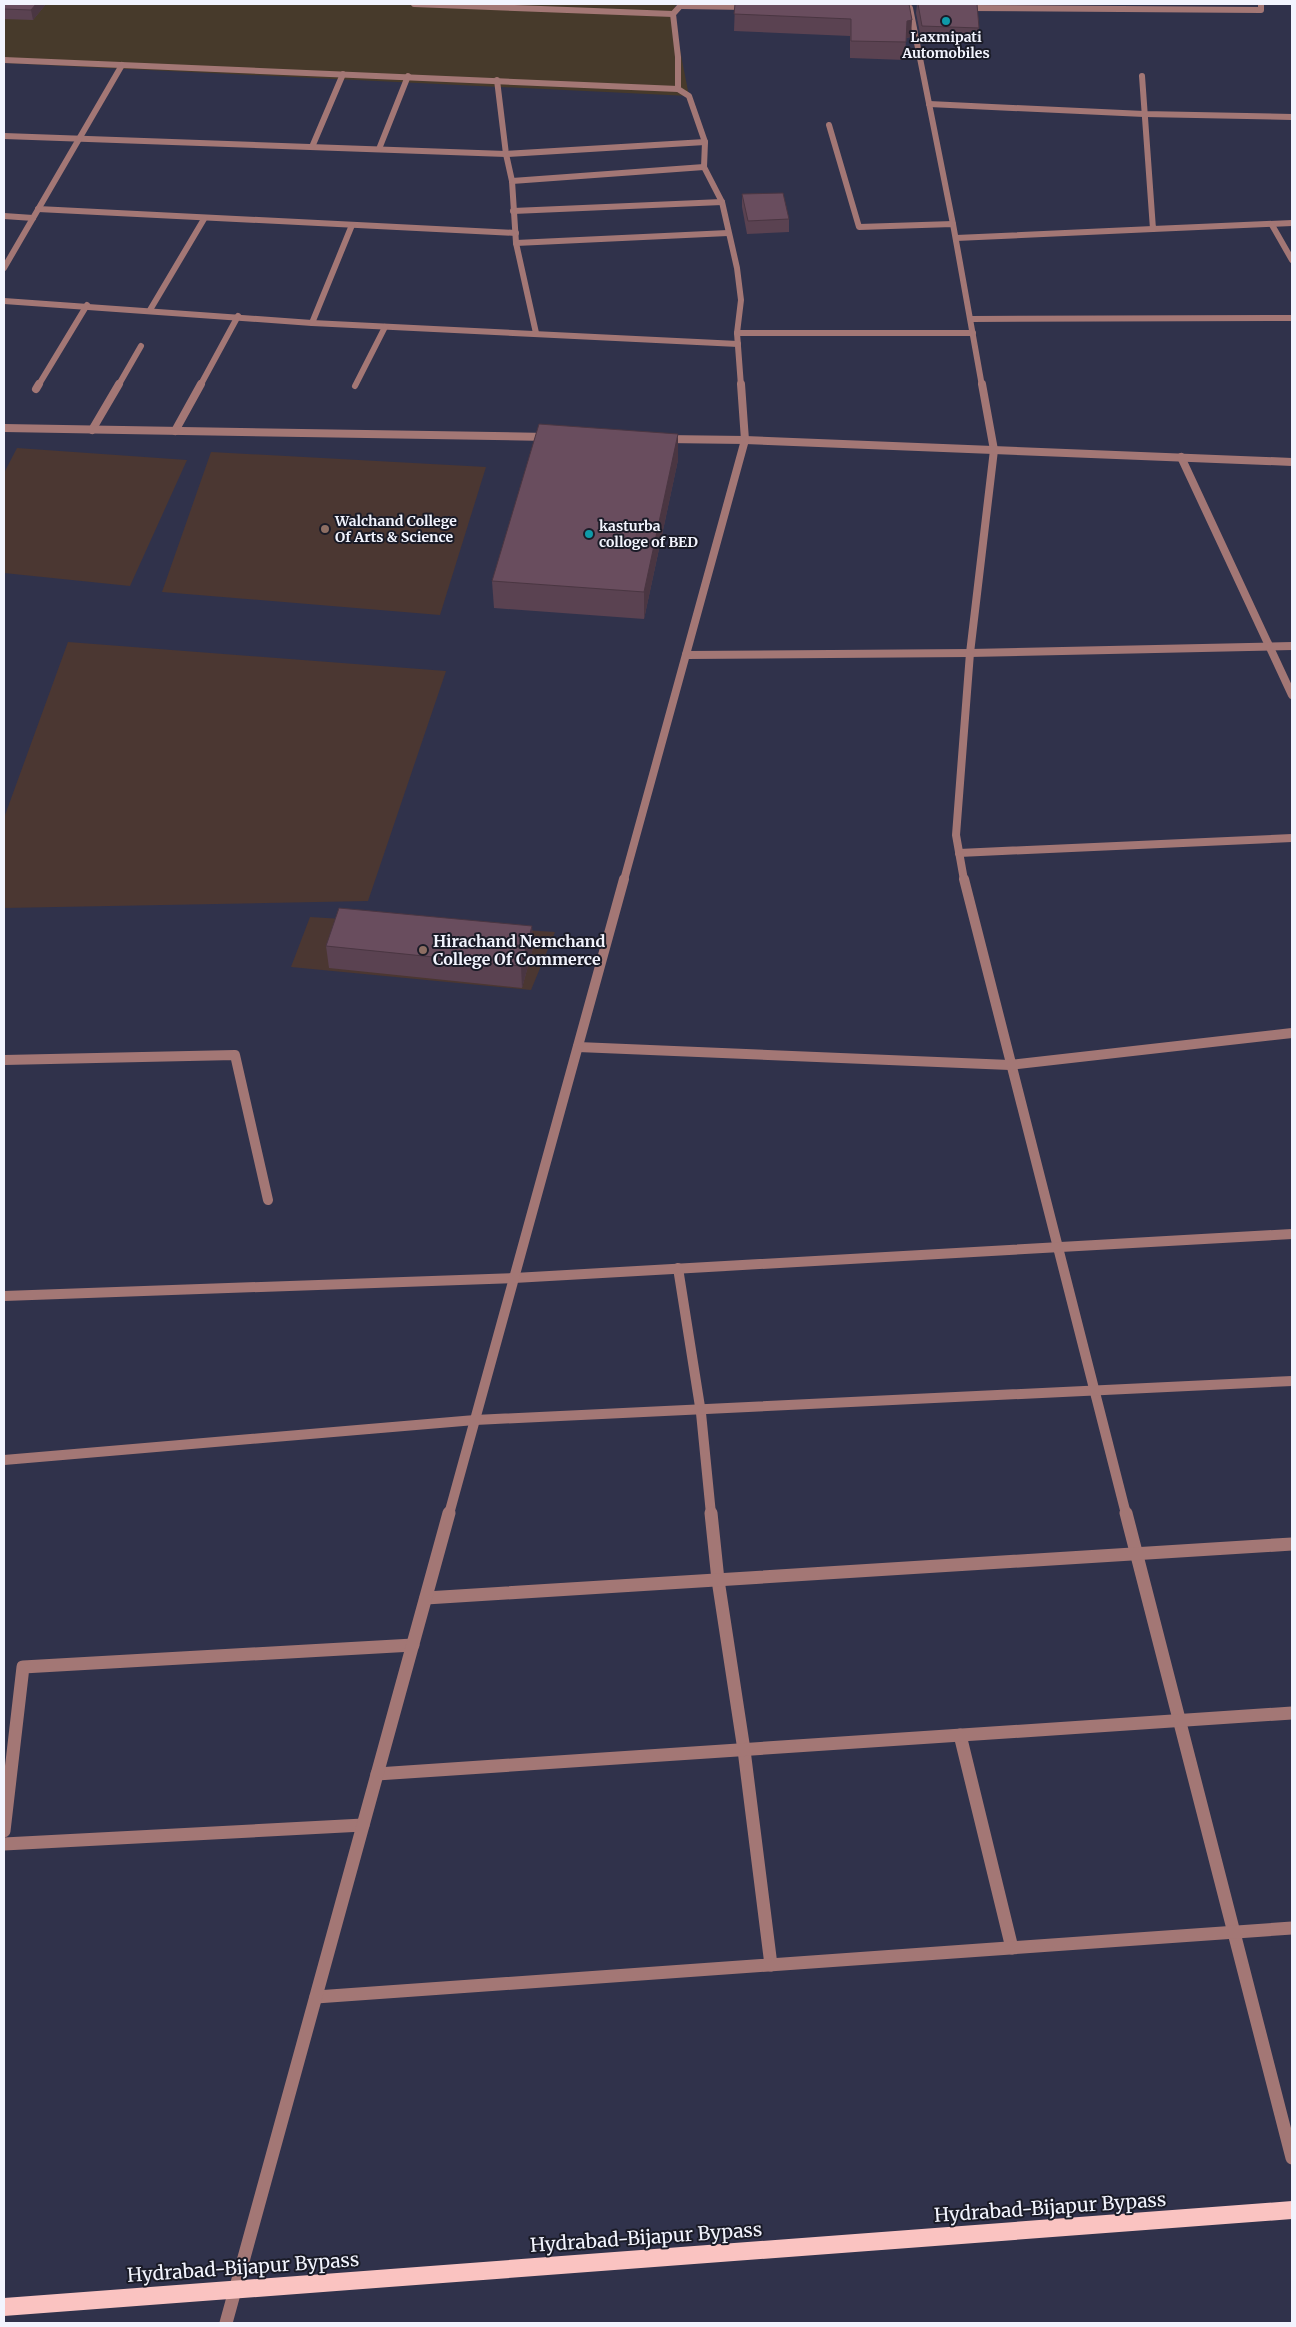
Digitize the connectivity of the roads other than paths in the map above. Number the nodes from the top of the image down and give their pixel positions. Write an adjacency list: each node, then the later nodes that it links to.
1 (414, 4): 9 (street)
2 (1262, 4): 8 (street)
3 (682, 5): 4 (street); 9 (street)
4 (751, 7)
5 (900, 8): 6 (street)
6 (910, 8): 7 (street); 17 (street)
7 (920, 8)
8 (959, 8)
9 (673, 14): 16 (street)
10 (4, 60): 11 (street)
11 (122, 65): 12 (street); 22 (street)
12 (343, 74): 13 (street); 24 (street)
13 (408, 76): 15 (street); 25 (street)
14 (1142, 76): 18 (street)
15 (497, 80): 16 (street); 26 (street)
16 (678, 89): 23 (street)
17 (929, 104): 18 (street); 36 (street)
18 (1144, 114): 19 (street); 39 (street)
19 (1292, 117)
20 (829, 125): 36 (street)
21 (4, 136): 22 (street)
22 (80, 138): 24 (street); 30 (street)
23 (706, 142): 26 (street); 27 (street)
24 (312, 147): 25 (street)
25 (379, 149): 26 (street)
26 (506, 154): 28 (street)
27 (704, 167): 28 (street); 29 (street)
28 (512, 181): 31 (street)
29 (722, 202): 31 (street); 41 (street)
30 (38, 209): 33 (street); 34 (street)
31 (513, 211): 40 (street)
32 (4, 216): 33 (street)
33 (33, 218): 45 (street)
34 (204, 218): 38 (street); 48 (street)
35 (1292, 223): 37 (street)
36 (953, 224): 42 (street)
37 (1272, 225): 39 (street); 44 (street)
38 (352, 226): 40 (street); 52 (street)
39 (1153, 229): 42 (street)
40 (516, 233): 43 (street)
41 (728, 233): 43 (street); 55 (street)
42 (956, 238): 51 (street)
43 (516, 243): 54 (street)
44 (1292, 260)
45 (4, 268)
46 (4, 301): 47 (street)
47 (87, 305): 48 (street); 60 (street)
48 (150, 310): 49 (street)
49 (238, 316): 52 (street); 63 (street)
50 (1292, 318): 51 (street)
51 (971, 319): 56 (street)
52 (312, 323): 53 (street)
53 (386, 327): 54 (street); 59 (street)
54 (536, 333): 57 (street)
55 (737, 333): 56 (street); 57 (street)
56 (973, 333): 67 (street)
57 (738, 344): 66 (street)
58 (141, 346): 62 (street)
59 (355, 386)
60 (36, 389)
61 (4, 428): 62 (street)
62 (92, 430): 63 (street)
63 (175, 431): 64 (street)
64 (558, 437)
65 (656, 438): 66 (street)
66 (745, 440): 67 (street); 73 (street)
67 (994, 450): 68 (street); 72 (street)
68 (1180, 457): 69 (street); 70 (street)
69 (1292, 462)
70 (1269, 646): 71 (street); 72 (street); 74 (street)
71 (1292, 646)
72 (970, 653): 73 (street); 76 (street)
73 (686, 655): 78 (street)
74 (1292, 695)
75 (1292, 838): 76 (street)
76 (959, 853): 80 (street)
77 (1292, 1033): 80 (street)
78 (578, 1047): 80 (street); 85 (street)
79 (4, 1060): 81 (street)
80 (1010, 1065): 83 (street)
81 (268, 1200)
82 (1292, 1234): 83 (street)
83 (1058, 1247): 84 (street); 88 (street)
84 (678, 1268): 85 (street); 89 (street)
85 (514, 1278): 86 (street); 90 (street)
86 (4, 1296)
87 (1292, 1381): 88 (street)
88 (1095, 1391): 89 (street); 93 (street)
89 (700, 1410): 90 (street); 94 (street)
90 (475, 1420): 91 (street); 95 (street)
91 (4, 1460)
92 (1292, 1544): 93 (street)
93 (1136, 1554): 94 (street); 98 (street)
94 (718, 1580): 95 (street); 100 (street)
95 (426, 1598): 96 (street)
96 (413, 1645): 101 (street); 103 (street)
97 (1292, 1713): 98 (street)
98 (1179, 1721): 99 (street); 106 (street)
99 (960, 1735): 100 (street); 107 (street)
100 (744, 1750): 101 (street); 108 (street)
101 (377, 1774): 102 (street)
102 (363, 1825): 104 (street); 109 (street)
103 (4, 1830)
104 (4, 1844)
105 (1292, 1928): 106 (street)
106 (1234, 1932): 107 (street); 110 (street)
107 (1012, 1948): 108 (street)
108 (772, 1965): 109 (street)
109 (316, 1997): 112 (street)
110 (1292, 2158)
111 (1292, 2210): 112 (main road, Hydrabad-Bijapur Bypass)
112 (236, 2289): 113 (main road, Hydrabad-Bijapur Bypass); 114 (street)
113 (4, 2306)
114 (226, 2323)

